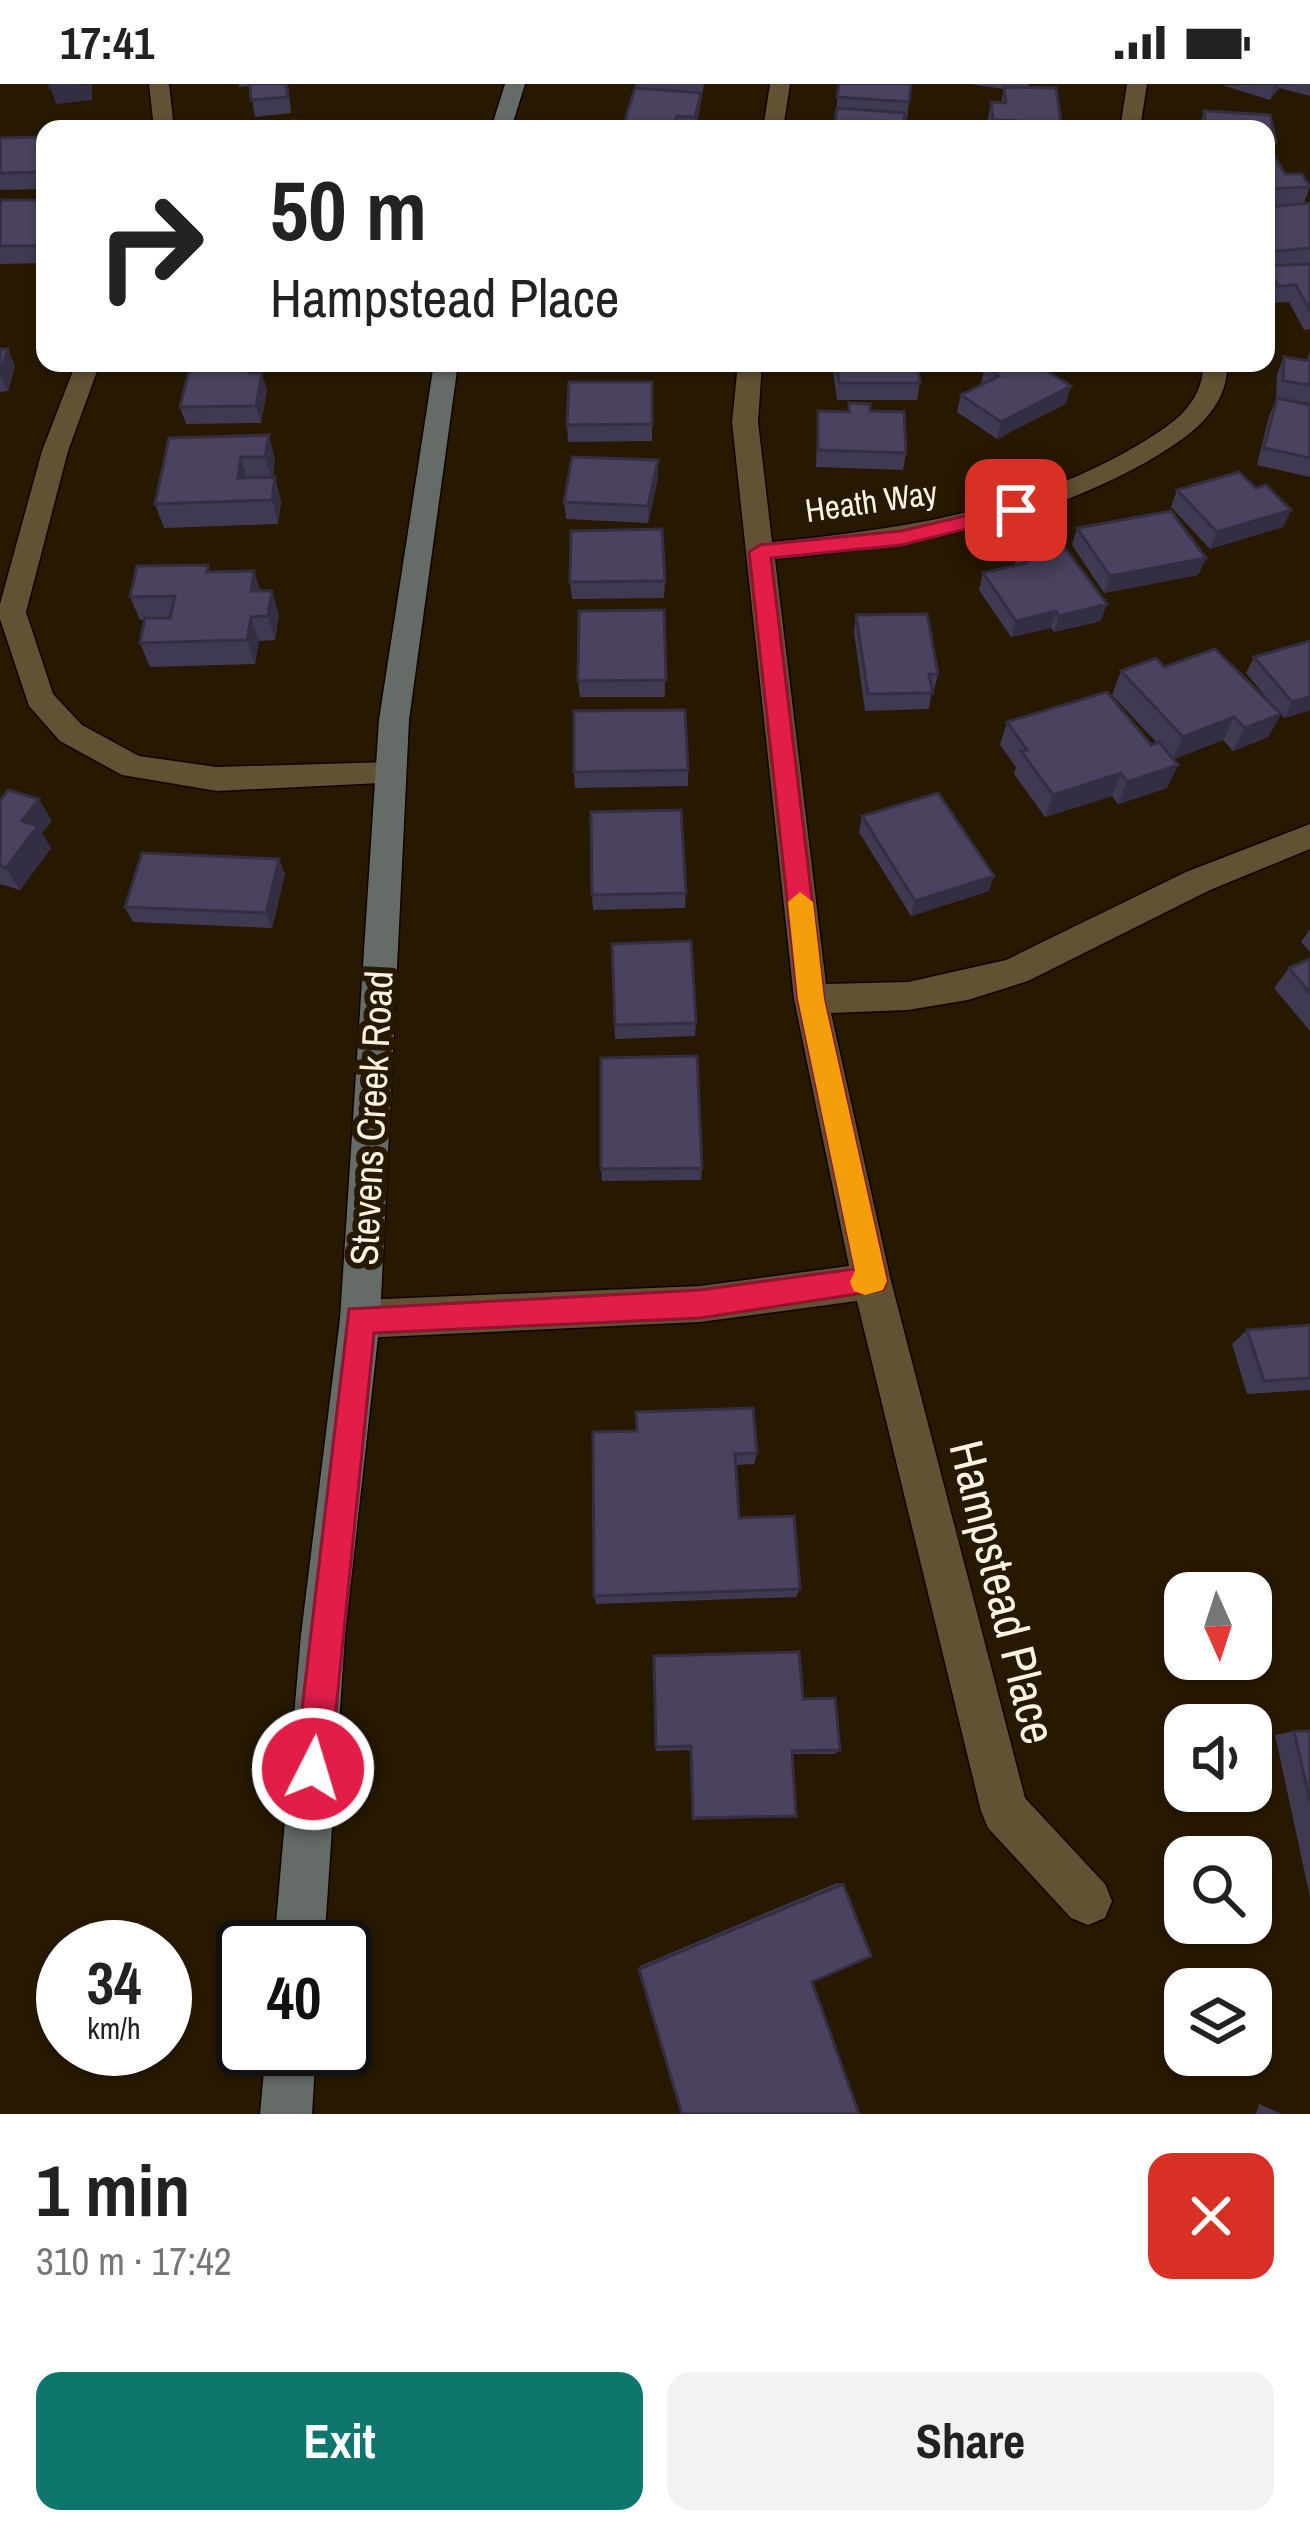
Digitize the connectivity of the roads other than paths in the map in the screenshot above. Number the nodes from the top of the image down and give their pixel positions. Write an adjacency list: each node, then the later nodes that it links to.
1 (159, 84): 5 (street)
2 (515, 84): 6 (street)
3 (780, 84): 7 (street)
4 (1137, 84): 8 (street)
5 (163, 120)
6 (504, 120)
7 (774, 120)
8 (1131, 120)
9 (85, 372): 14 (street)
10 (445, 372): 14 (street, Stevens Creek Road)
11 (749, 372): 13 (street, Hampstead Place)
12 (1216, 372): 13 (street, Heath Way)
13 (760, 552): 16 (street, Hampstead Place)
14 (390, 774): 18 (street, Stevens Creek Road)
15 (1310, 836): 16 (street)
16 (811, 999): 17 (street, Hampstead Place)
17 (872, 1281): 18 (street); 19 (street, Hampstead Place)
18 (360, 1319): 20 (street, Stevens Creek Road)
19 (1088, 1901)
20 (301, 1920)
21 (289, 2076): 22 (street)
22 (286, 2114)

